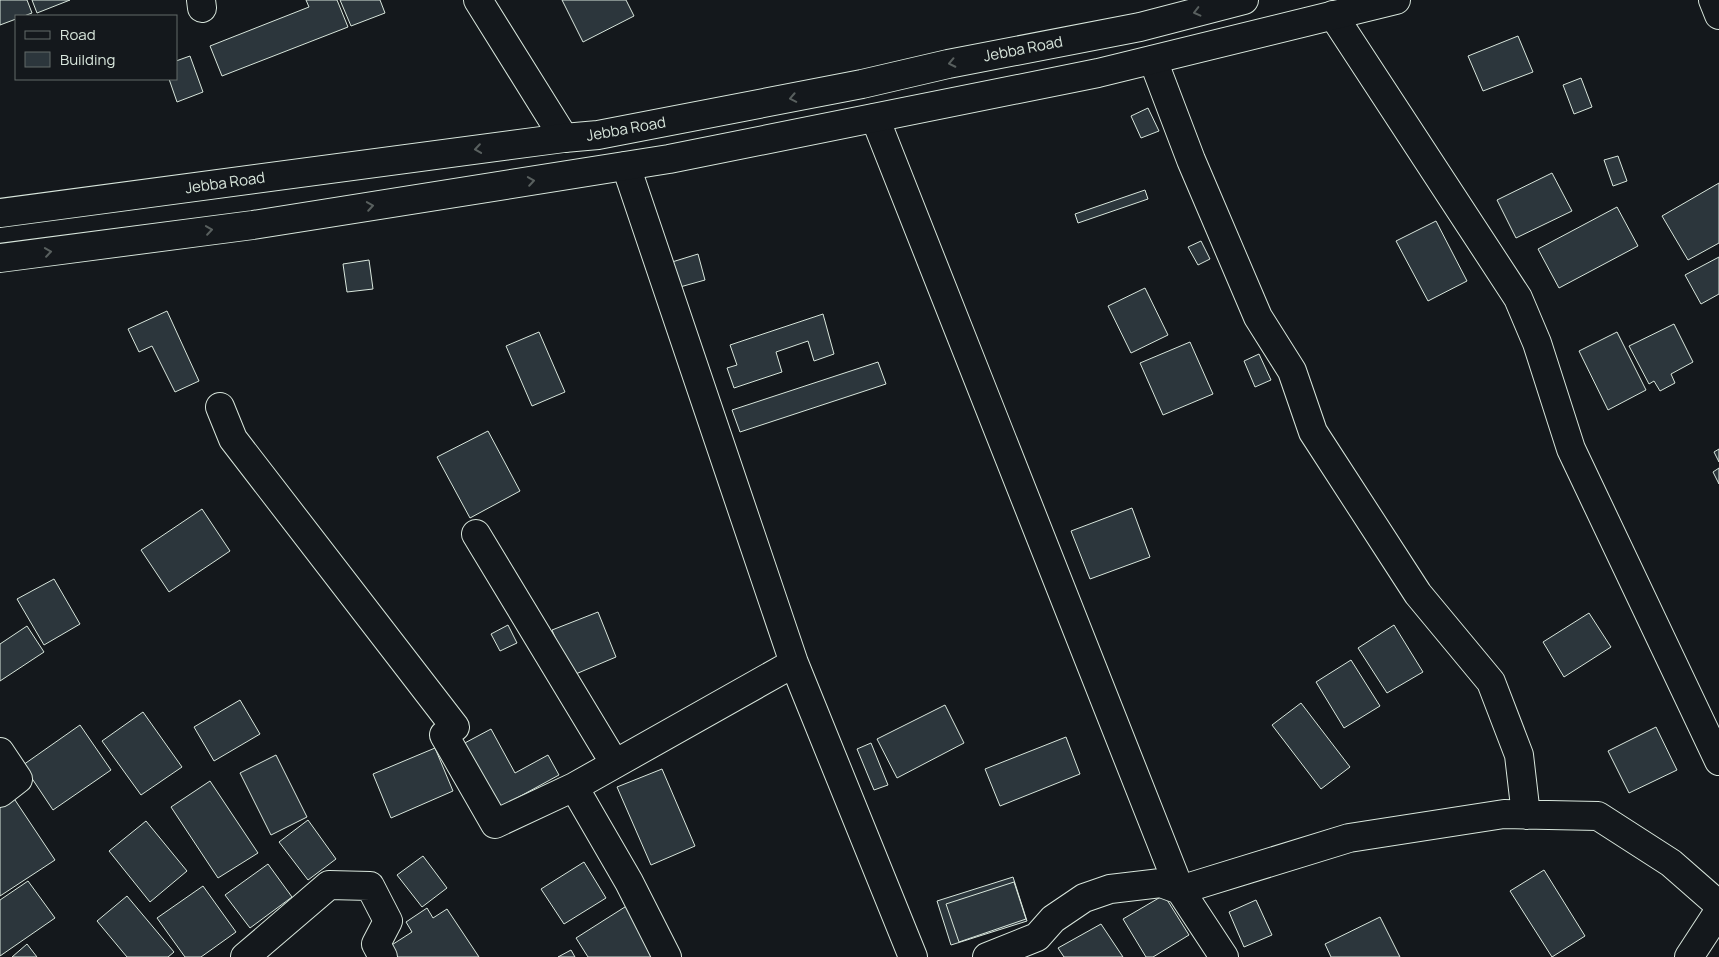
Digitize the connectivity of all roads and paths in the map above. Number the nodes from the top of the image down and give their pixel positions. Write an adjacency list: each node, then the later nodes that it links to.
1 (478, 0): 9 (main road)
2 (1244, 0): 9 (main road, Jebba Road, one-way to 9)
3 (1396, 0): 5 (main road)
4 (1712, 0): 6 (main road)
5 (1334, 15): 7 (main road); 17 (main road)
6 (1719, 16)
7 (1152, 60): 8 (main road); 21 (main road)
8 (875, 118): 10 (main road); 22 (main road)
9 (564, 138): 11 (main road, Jebba Road, one-way to 11)
10 (626, 166): 12 (main road, one-way to 10); 15 (main road)
11 (0, 214)
12 (0, 258)
13 (220, 407): 19 (main road)
14 (476, 534): 18 (main road)
15 (794, 663): 18 (main road); 28 (main road)
16 (0, 752): 20 (main road)
17 (1719, 761)
18 (615, 764): 19 (main road)
19 (574, 787): 27 (main road)
20 (0, 792)
21 (1526, 815): 22 (main road); 23 (main road)
22 (1180, 890): 29 (main road); 30 (main road)
23 (1719, 905)
24 (1719, 911): 31 (main road)
25 (245, 957): 26 (main road)
26 (383, 957)
27 (667, 957)
28 (912, 957)
29 (987, 957)
30 (1224, 957)
31 (1689, 957)

